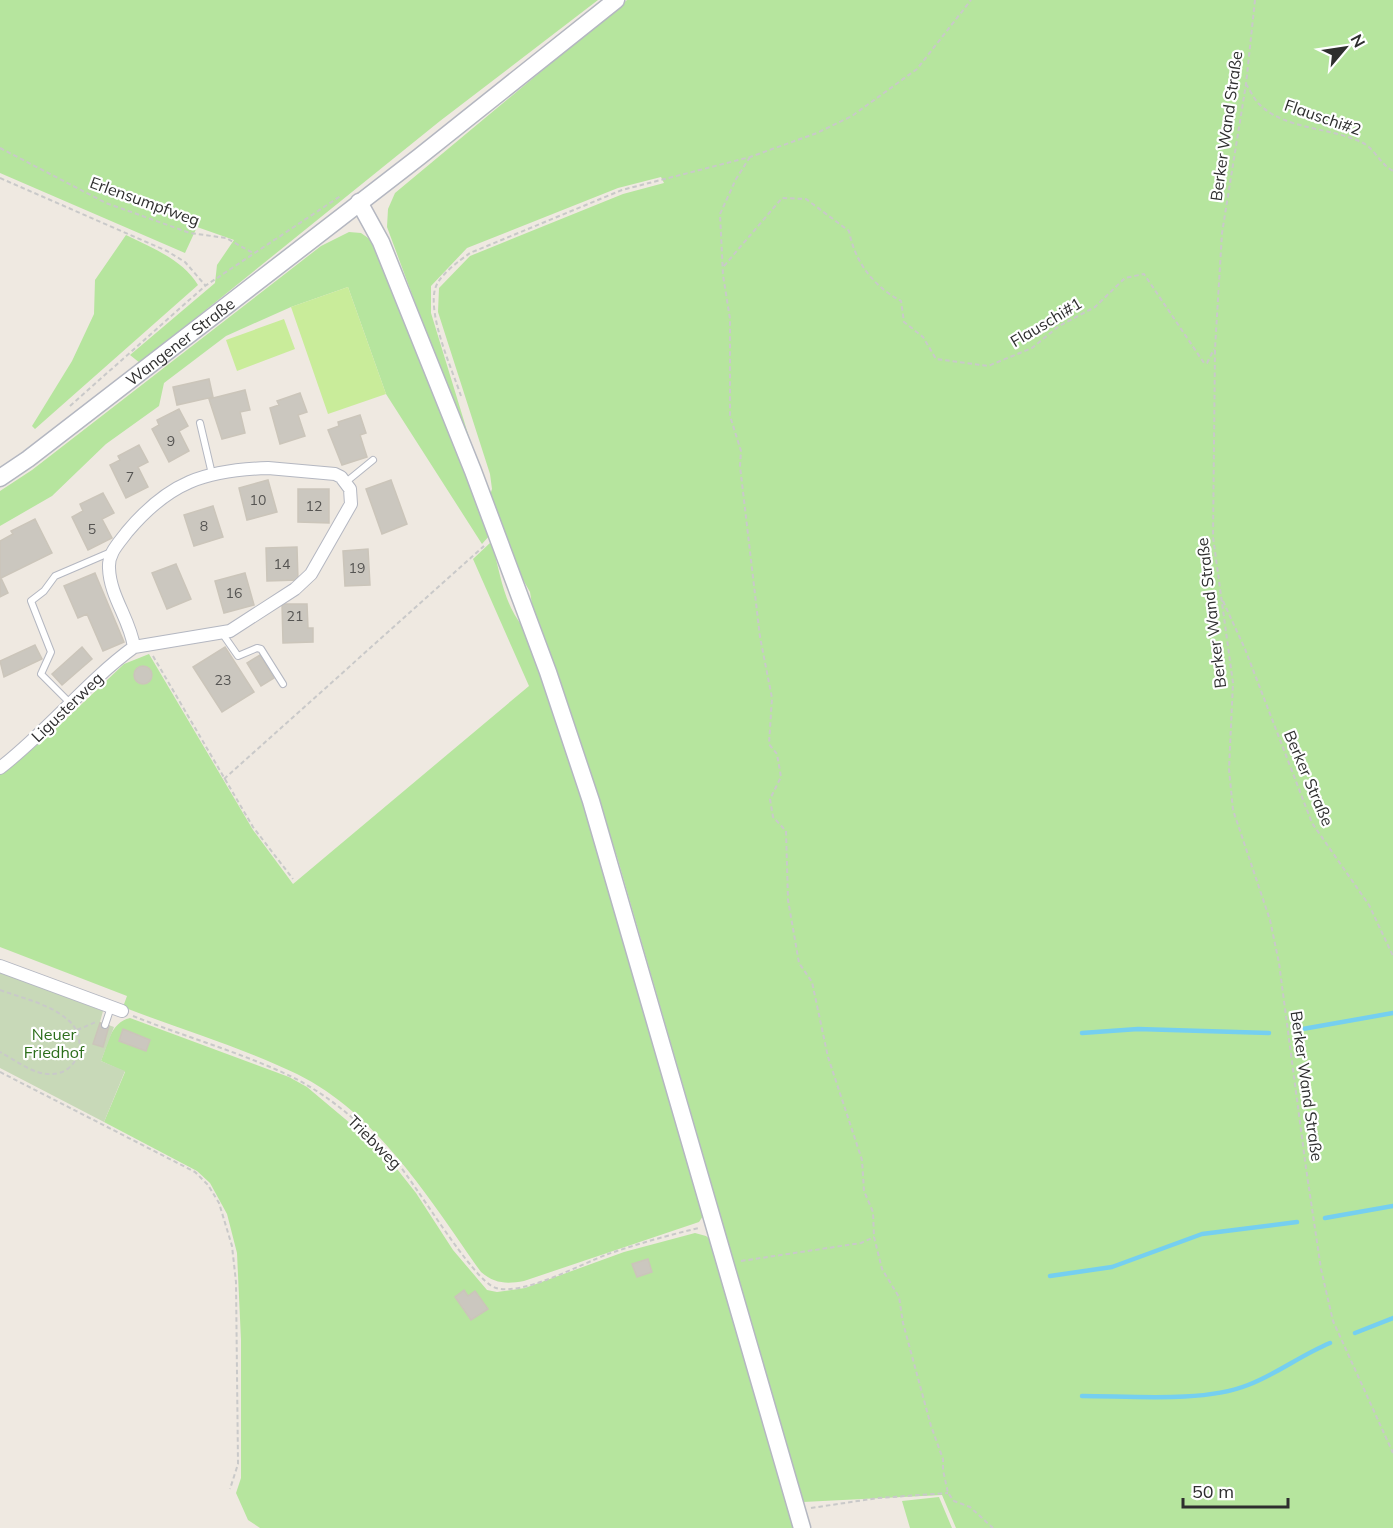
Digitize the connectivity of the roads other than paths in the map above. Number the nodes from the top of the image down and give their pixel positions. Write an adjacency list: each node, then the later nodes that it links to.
1 (616, 0): 2 (main road, Wangener Straße)
2 (353, 197): 6 (main road, Wangener Straße); 17 (main road)
3 (200, 423): 5 (lane)
4 (373, 460): 7 (lane)
5 (212, 474): 7 (street); 8 (street)
6 (0, 478)
7 (346, 482): 9 (street)
8 (112, 552): 10 (street); 12 (lane)
9 (222, 633): 10 (street); 11 (lane)
10 (135, 646): 12 (street, Ligusterweg)
11 (283, 684)
12 (71, 704): 13 (street, Ligusterweg)
13 (0, 768)
14 (0, 966): 15 (street)
15 (113, 1012): 16 (lane)
16 (105, 1025)
17 (802, 1528)

